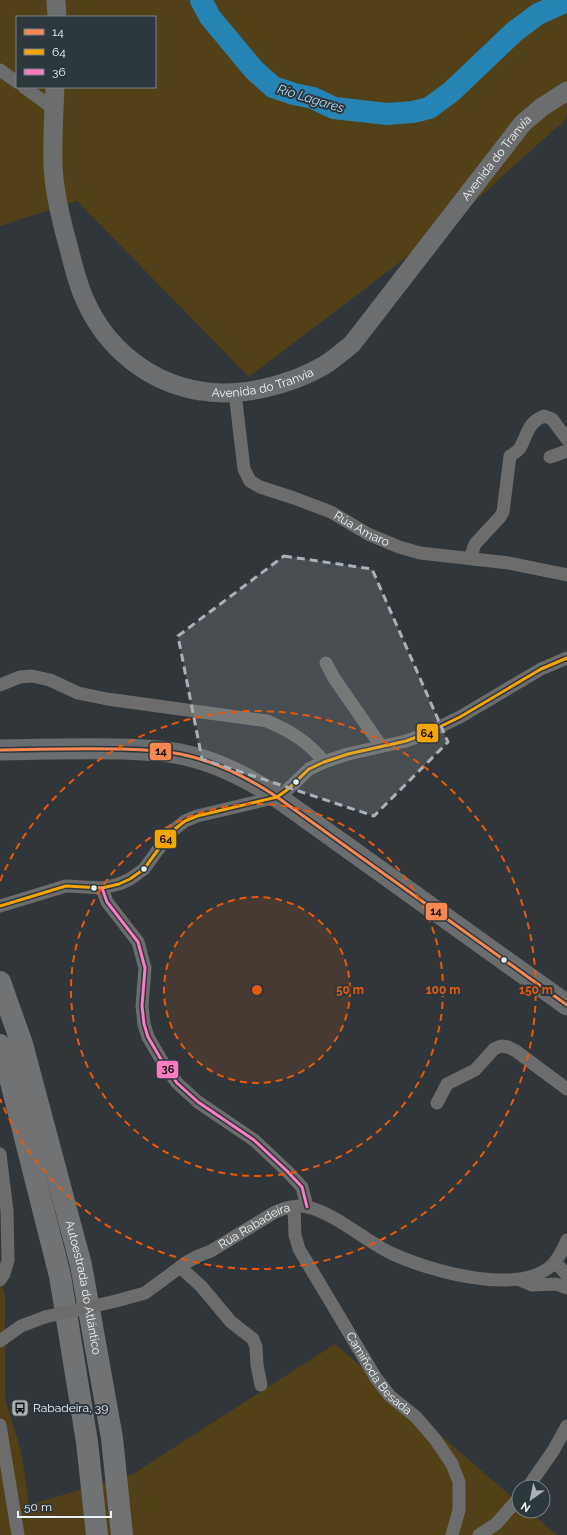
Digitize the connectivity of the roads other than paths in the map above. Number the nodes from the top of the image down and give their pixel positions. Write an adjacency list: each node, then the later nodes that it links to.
1 (56, 0): 2 (main road)
2 (57, 16)
3 (0, 70): 4 (street)
4 (16, 81)
5 (25, 88): 8 (street)
6 (55, 88): 8 (main road, Avenida do Tranvia)
7 (567, 91): 9 (main road, Avenida do Tranvia)
8 (54, 109): 9 (main road, Avenida do Tranvia)
9 (235, 393): 13 (street, Rúa Amaro)
10 (567, 439): 13 (street)
11 (567, 451): 12 (street)
12 (550, 457)
13 (470, 558): 14 (street, Rúa Amaro)
14 (567, 575)
15 (567, 658): 18 (street)
16 (326, 662): 18 (street)
17 (0, 685): 20 (street)
18 (381, 746): 20 (street)
19 (0, 750): 21 (main road)
20 (324, 762): 21 (street)
21 (278, 797): 22 (street); 25 (main road)
22 (102, 888): 23 (street); 30 (street, Camiñoda Besada)
23 (0, 906)
24 (0, 982): 46 (highway, Autoestrada do Atlántico)
25 (567, 1005)
26 (2, 1052): 45 (highway, Autoestrada do Atlántico)
27 (567, 1089): 28 (street)
28 (437, 1103)
29 (0, 1154): 36 (street)
30 (301, 1207): 33 (street, Rúa Rabadeira); 35 (street, Rúa Rabadeira); 47 (street, Camiñoda Besada)
31 (567, 1240): 32 (street, Rúa Rabadeira)
32 (555, 1262): 34 (street); 35 (street, Rúa Rabadeira)
33 (180, 1267): 38 (street, Rúa Rabadeira, bridge); 39 (street)
34 (567, 1275)
35 (516, 1279): 37 (street, Rúa Rabadeira)
36 (0, 1280)
37 (567, 1288)
38 (0, 1341)
39 (261, 1386)
40 (0, 1425): 44 (street)
41 (567, 1426): 42 (street)
42 (534, 1479)
43 (511, 1507): 48 (street)
44 (18, 1535)
45 (97, 1535)
46 (122, 1535)
47 (452, 1535)
48 (479, 1535)

